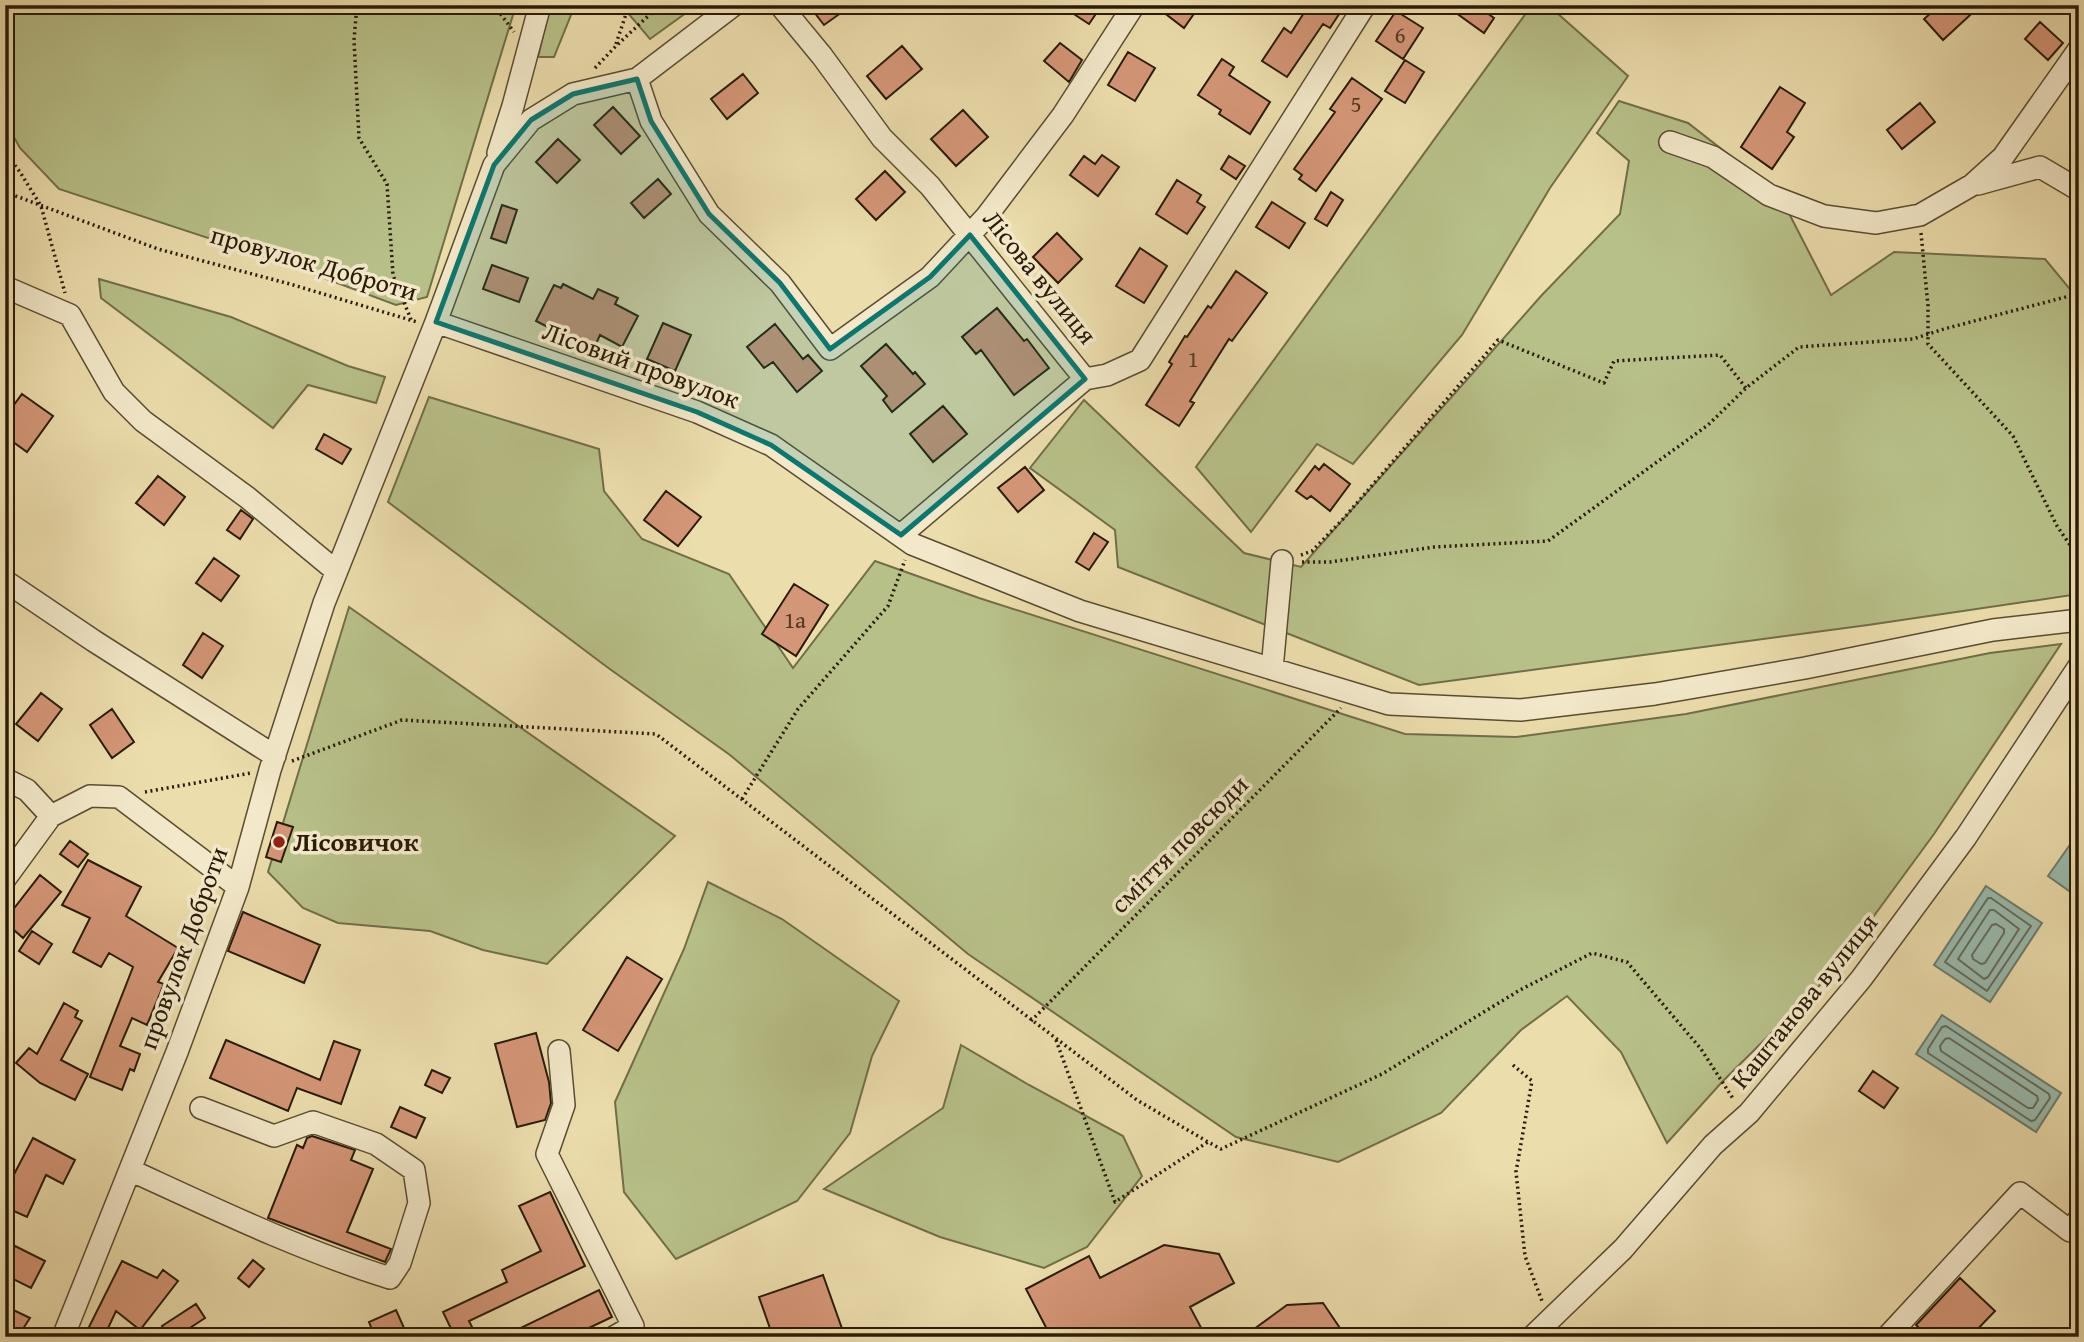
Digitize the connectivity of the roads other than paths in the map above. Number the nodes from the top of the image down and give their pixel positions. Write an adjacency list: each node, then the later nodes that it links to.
1 (540, 5): 9 (street)
2 (734, 5): 7 (street)
3 (780, 5): 12 (street, Лісова вулиця)
4 (1134, 5): 12 (street)
5 (1365, 5): 15 (street, Лісова вулиця)
6 (2079, 49): 10 (street)
7 (637, 79): 9 (street); 12 (street)
8 (1670, 142): 10 (street)
9 (494, 165): 14 (street)
10 (1972, 185): 11 (street)
11 (2079, 190)
12 (970, 235): 15 (street, Лісова вулиця)
13 (5, 287): 18 (street)
14 (436, 322): 16 (street, Лісовий провулок); 18 (street, провулок Доброти)
15 (1085, 379): 16 (street)
16 (906, 540): 22 (street, Лісовий провулок)
17 (1282, 561): 22 (street)
18 (336, 571): 23 (street, провулок Доброти)
19 (5, 581): 23 (street)
20 (2079, 620): 22 (street, Лісовий провулок)
21 (2079, 666): 34 (street, Каштанова вулиця)
22 (1272, 669)
23 (272, 763): 27 (street, провулок Доброти)
24 (5, 779): 25 (street)
25 (51, 816): 26 (street); 27 (street)
26 (5, 879)
27 (238, 887): 30 (street, провулок Доброти)
28 (559, 1051): 33 (street)
29 (201, 1108): 30 (street)
30 (130, 1170): 32 (street, провулок Доброти)
31 (2076, 1229): 35 (street)
32 (63, 1337)
33 (614, 1337)
34 (1532, 1337)
35 (1887, 1337)

